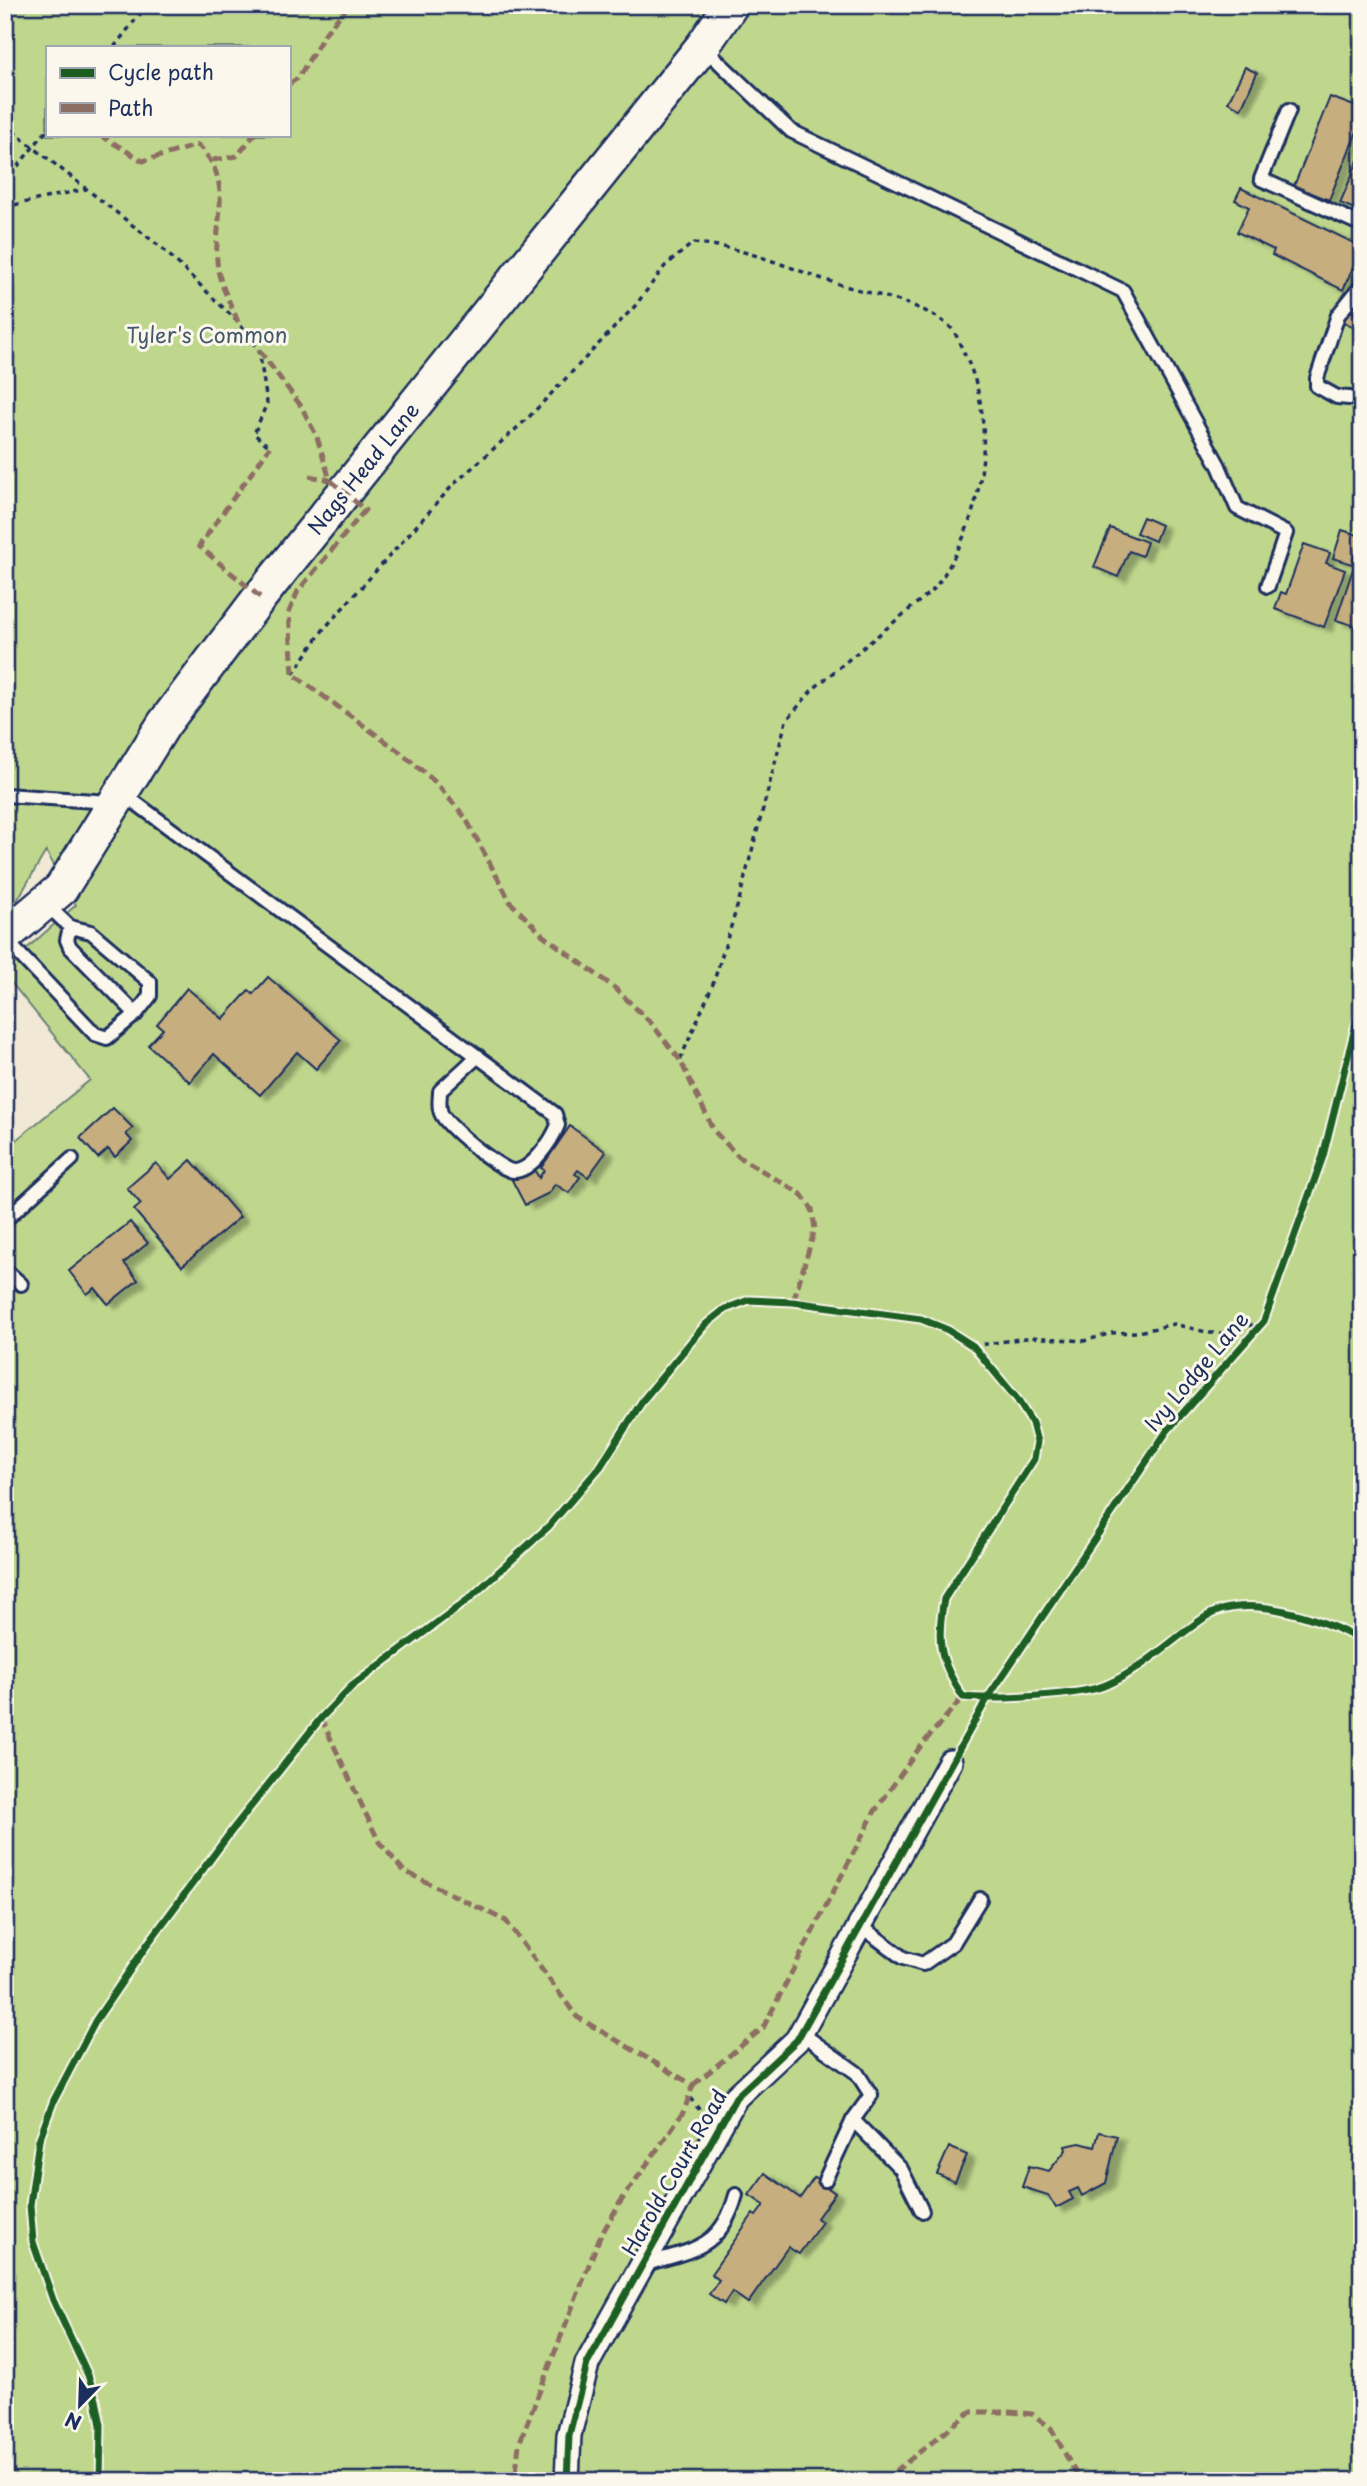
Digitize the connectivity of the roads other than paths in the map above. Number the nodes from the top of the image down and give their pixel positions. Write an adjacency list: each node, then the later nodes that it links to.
1 (731, 5): 2 (street, Nags Head Lane)
2 (702, 47): 7 (lane); 9 (street, Nags Head Lane)
3 (1289, 110): 4 (lane)
4 (1362, 225)
5 (1362, 285): 6 (lane)
6 (1362, 400)
7 (1268, 586)
8 (5, 795): 9 (lane)
9 (118, 797): 10 (street, Nags Head Lane); 14 (lane)
10 (45, 903): 11 (lane); 12 (street, Nags Head Lane)
11 (70, 927): 13 (lane); 13 (lane)
12 (5, 937): 13 (lane)
13 (136, 1014)
14 (478, 1056): 14 (lane)
15 (72, 1159): 16 (lane)
16 (5, 1220)
17 (5, 1270): 18 (lane)
18 (21, 1284)
19 (950, 1762): 21 (street, Harold Court Road)
20 (980, 1899): 21 (lane)
21 (861, 1926): 22 (street, Harold Court Road)
22 (801, 2033): 23 (lane); 27 (street, Harold Court Road)
23 (853, 2120): 24 (lane); 26 (lane)
24 (825, 2180)
25 (736, 2194): 27 (lane)
26 (922, 2211)
27 (642, 2266): 28 (street, Harold Court Road)
28 (567, 2481)

